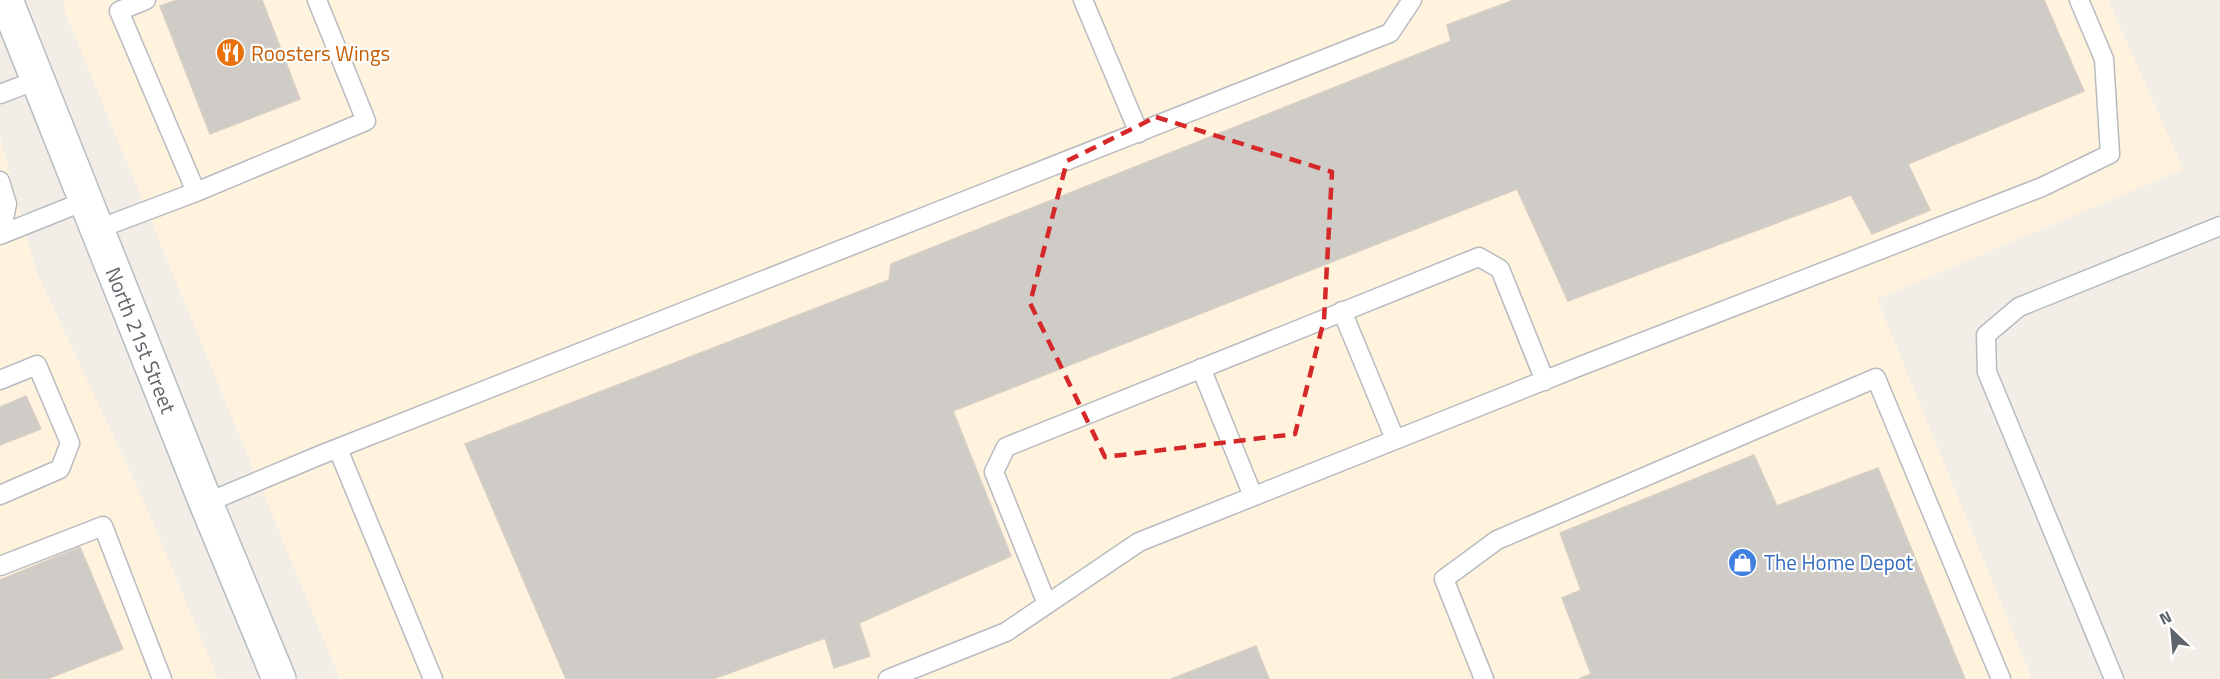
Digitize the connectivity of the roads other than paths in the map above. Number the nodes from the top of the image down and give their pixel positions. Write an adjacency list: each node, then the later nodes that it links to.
1 (6, 0): 7 (main road, North 21st Street)
2 (146, 0): 11 (lane)
3 (317, 0): 11 (lane)
4 (1083, 0): 9 (lane)
5 (1412, 0): 9 (lane)
6 (2079, 0): 18 (lane)
7 (37, 80): 8 (lane); 12 (main road, North 21st Street)
8 (0, 94)
9 (1139, 133): 20 (lane)
10 (0, 181): 14 (lane)
11 (196, 192): 12 (lane)
12 (92, 215): 14 (lane); 23 (main road, North 21st Street)
13 (2220, 226): 32 (lane)
14 (1, 235)
15 (1342, 311): 16 (lane); 18 (lane); 19 (lane)
16 (1201, 368): 22 (lane); 25 (lane)
17 (0, 380): 21 (lane)
18 (1545, 381): 19 (lane)
19 (1395, 439): 22 (lane)
20 (338, 448): 23 (lane); 28 (lane)
21 (0, 495)
22 (1253, 496): 25 (lane)
23 (206, 502): 27 (main road, North 21st Street)
24 (0, 566): 26 (lane)
25 (1047, 604): 29 (lane)
26 (162, 679)
27 (279, 679)
28 (434, 679)
29 (888, 679)
30 (1484, 679): 31 (lane)
31 (2001, 679)
32 (2114, 679)

